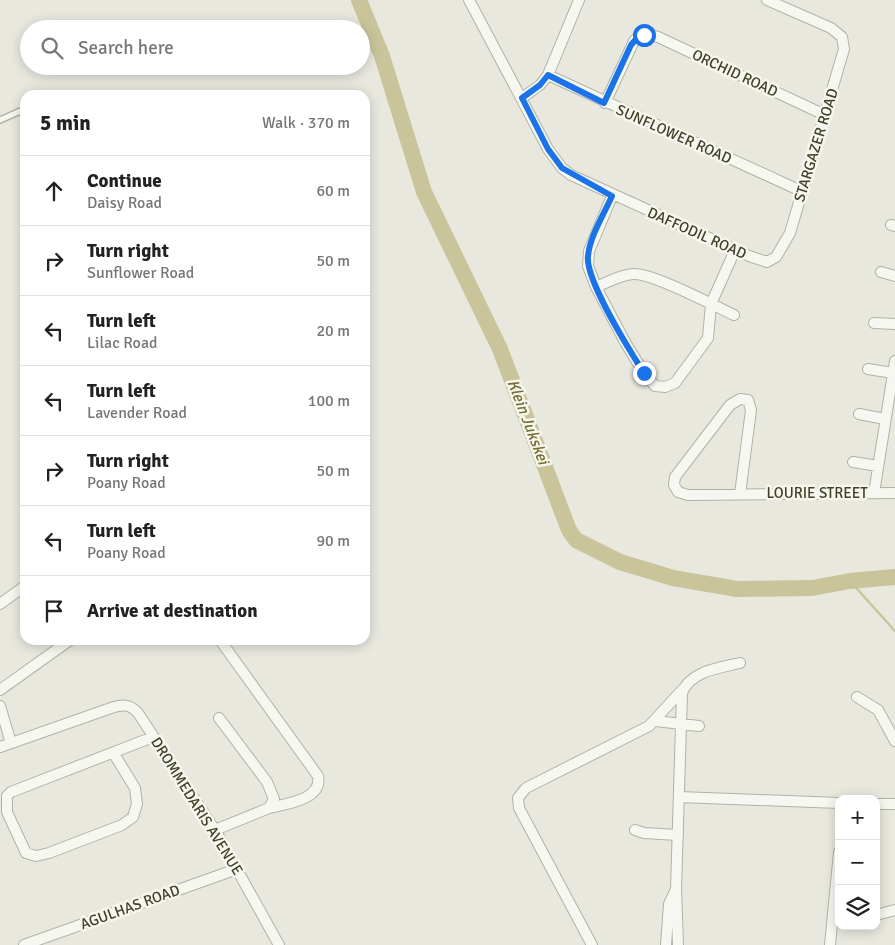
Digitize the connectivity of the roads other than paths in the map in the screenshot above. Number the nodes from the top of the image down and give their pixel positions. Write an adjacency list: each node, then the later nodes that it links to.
1 (469, 0): 5 (street, DAFFODIL ROAD)
2 (579, 0): 4 (street)
3 (767, 0): 8 (street, STARGAZER ROAD)
4 (548, 75): 5 (street); 6 (street, SUNFLOWER ROAD)
5 (522, 98): 11 (street, DAFFODIL ROAD)
6 (604, 103): 8 (street, ORCHID ROAD); 10 (street, SUNFLOWER ROAD)
7 (20, 111): 9 (lane)
8 (825, 115): 10 (street, STARGAZER ROAD)
9 (0, 120)
10 (801, 191): 13 (street, STARGAZER ROAD)
11 (612, 196): 12 (street, DAFFODIL ROAD); 16 (street)
12 (735, 250): 13 (street, DAFFODIL ROAD); 17 (street)
13 (780, 251)
14 (881, 272): 15 (street)
15 (895, 276)
16 (596, 287): 17 (street); 17 (street)
17 (711, 304): 18 (street)
18 (734, 315)
19 (874, 322): 20 (street)
20 (895, 324)
21 (895, 361): 23 (street)
22 (868, 369): 23 (street)
23 (893, 373): 24 (street)
24 (892, 394): 26 (street)
25 (859, 414): 26 (street)
26 (885, 419): 28 (street)
27 (853, 462): 28 (street)
28 (878, 466): 29 (street)
29 (874, 493): 30 (street, LOURIE STREET); 31 (street, LOURIE STREET)
30 (895, 493)
31 (740, 494): 31 (street, LOURIE STREET)
32 (20, 590): 33 (street)
33 (0, 604)
34 (63, 645): 38 (street)
35 (224, 645): 54 (street)
36 (740, 663): 37 (street)
37 (684, 688): 42 (street); 43 (street)
38 (0, 690)
39 (857, 697): 46 (street)
40 (0, 706): 47 (street)
41 (219, 718): 54 (street)
42 (656, 721): 43 (street); 65 (street)
43 (681, 725): 44 (street); 50 (street)
44 (699, 726)
45 (153, 737): 47 (street, DROMMEDARIS AVENUE); 49 (street); 55 (street, DROMMEDARIS AVENUE)
46 (895, 741)
47 (11, 743): 48 (street, DROMMEDARIS AVENUE)
48 (0, 747)
49 (114, 754): 49 (street)
50 (679, 797): 51 (street); 57 (street)
51 (835, 803)
52 (880, 804): 53 (street)
53 (895, 804)
54 (269, 808): 55 (street)
55 (215, 830): 58 (street, DROMMEDARIS AVENUE)
56 (635, 830): 57 (street)
57 (678, 835): 59 (street)
58 (237, 869): 63 (street, AGULHAS ROAD); 64 (street, DROMMEDARIS AVENUE)
59 (676, 889): 66 (street); 67 (street)
60 (895, 910): 61 (street)
61 (880, 914)
62 (835, 925): 68 (street)
63 (24, 945)
64 (279, 945)
65 (592, 945)
66 (666, 945)
67 (678, 945)
68 (830, 945)

